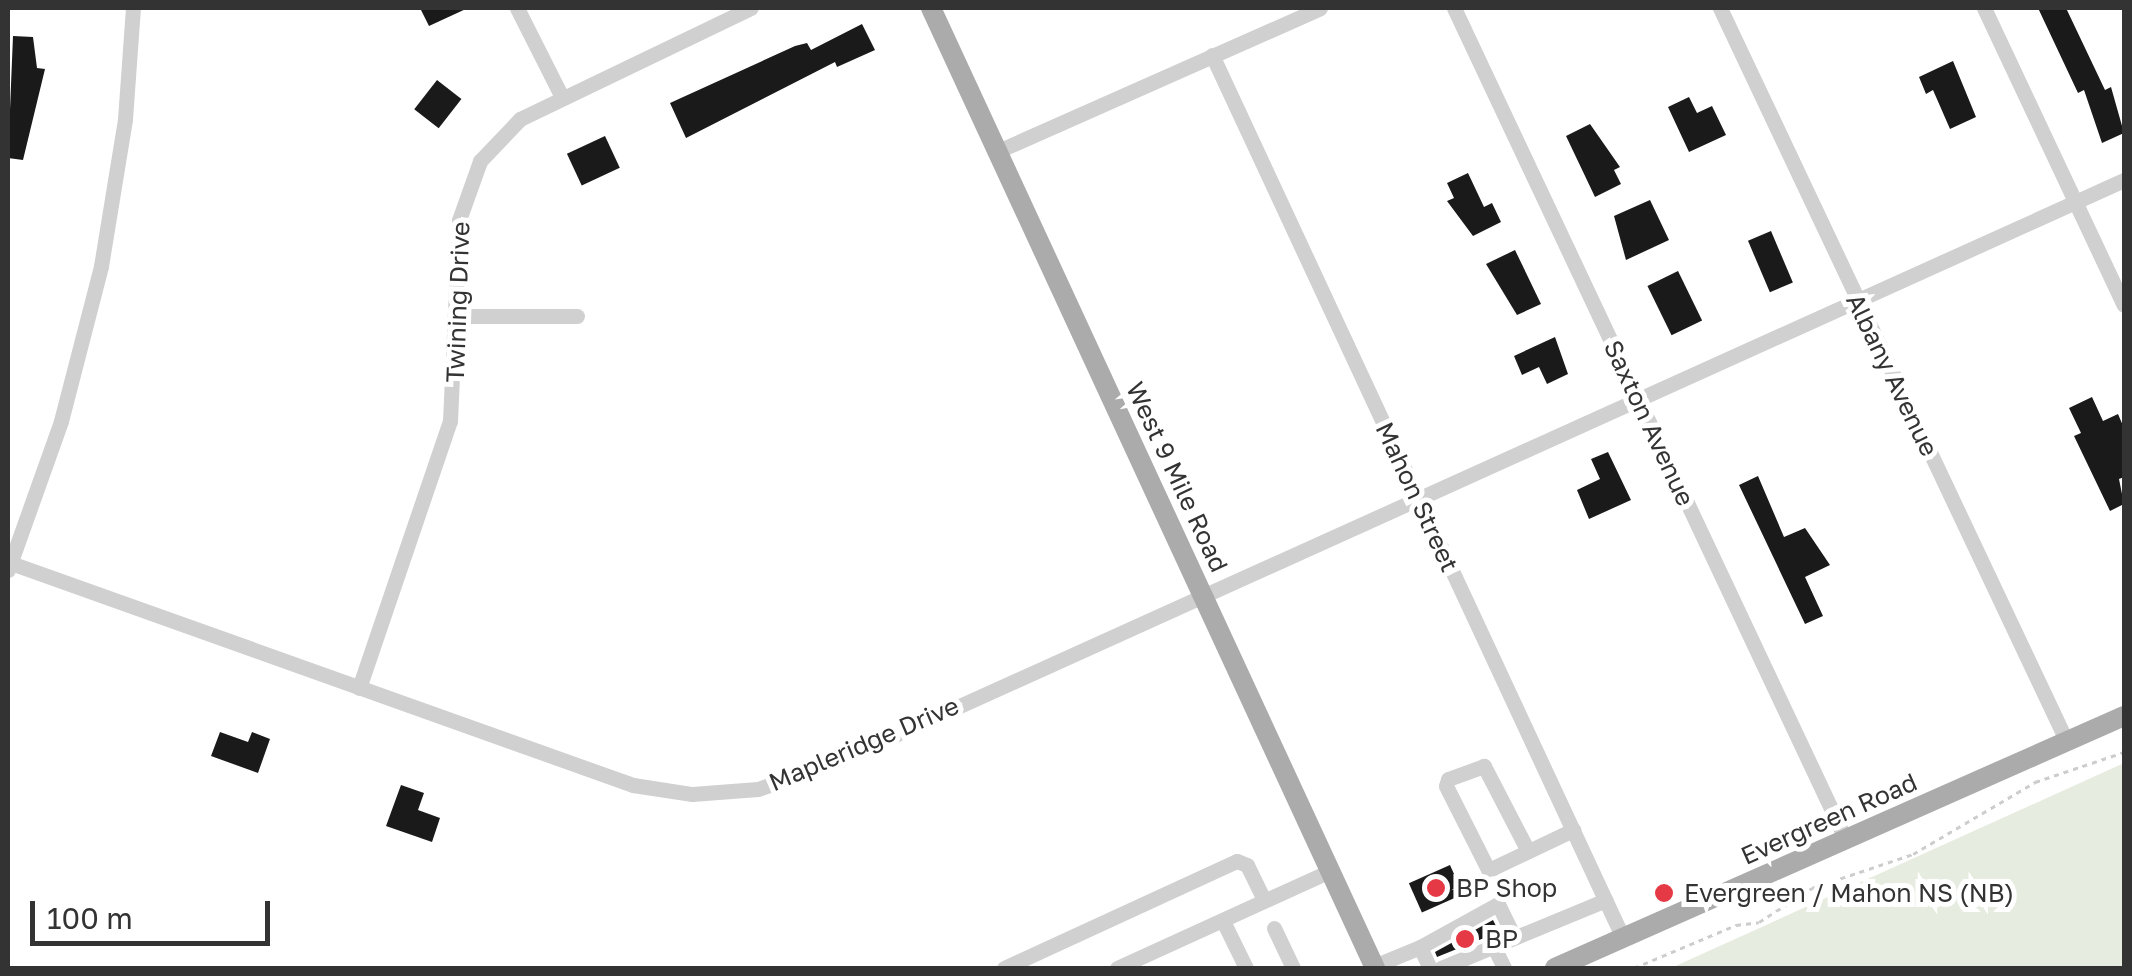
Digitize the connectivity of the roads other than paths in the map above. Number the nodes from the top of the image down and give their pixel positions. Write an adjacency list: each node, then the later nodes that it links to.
1 (133, 8): 20 (street)
2 (516, 8): 10 (street)
3 (751, 8): 10 (street, Twining Drive)
4 (930, 8): 11 (main road, West 9 Mile Road)
5 (1320, 8): 9 (street)
6 (1454, 8): 18 (street, Saxton Avenue)
7 (1720, 8): 14 (street, Albany Avenue)
8 (1984, 8): 13 (street)
9 (1212, 56): 11 (street); 19 (street, Mahon Street)
10 (562, 97): 16 (street, Twining Drive)
11 (998, 151): 21 (main road, West 9 Mile Road)
12 (2124, 180): 13 (street, Mapleridge Drive)
13 (2076, 202): 14 (street, Mapleridge Drive); 15 (street)
14 (1856, 302): 18 (street, Mapleridge Drive); 24 (street, Albany Avenue)
15 (2124, 305)
16 (458, 316): 17 (street); 22 (street, Twining Drive)
17 (577, 316)
18 (1638, 398): 19 (street, Mapleridge Drive); 26 (street, Saxton Avenue)
19 (1418, 498): 21 (street, Mapleridge Drive); 25 (street, Mahon Street)
20 (9, 565): 22 (street, Mapleridge Drive)
21 (1204, 594): 22 (street, Mapleridge Drive); 28 (main road, West 9 Mile Road)
22 (359, 688)
23 (2124, 716): 24 (main road, Evergreen Road)
24 (2066, 742): 26 (main road, Evergreen Road)
25 (1573, 830): 27 (street); 30 (street, Mahon Street)
26 (1845, 838): 34 (main road, Evergreen Road)
27 (1528, 851): 27 (street)
28 (1330, 871): 29 (street); 37 (main road, West 9 Mile Road)
29 (1264, 900): 31 (street); 38 (street)
30 (1606, 900): 33 (street); 34 (street, Mahon Street)
31 (1223, 921): 39 (street); 40 (street)
32 (1274, 928): 41 (street)
33 (1514, 936): 35 (street); 36 (street)
34 (1623, 938): 45 (main road, Evergreen Road)
35 (1493, 945): 43 (street); 44 (street)
36 (1420, 947): 37 (street); 42 (street)
37 (1375, 967)
38 (1004, 968)
39 (1118, 968)
40 (1246, 968)
41 (1293, 968)
42 (1430, 968)
43 (1441, 968)
44 (1504, 968)
45 (1555, 968)

